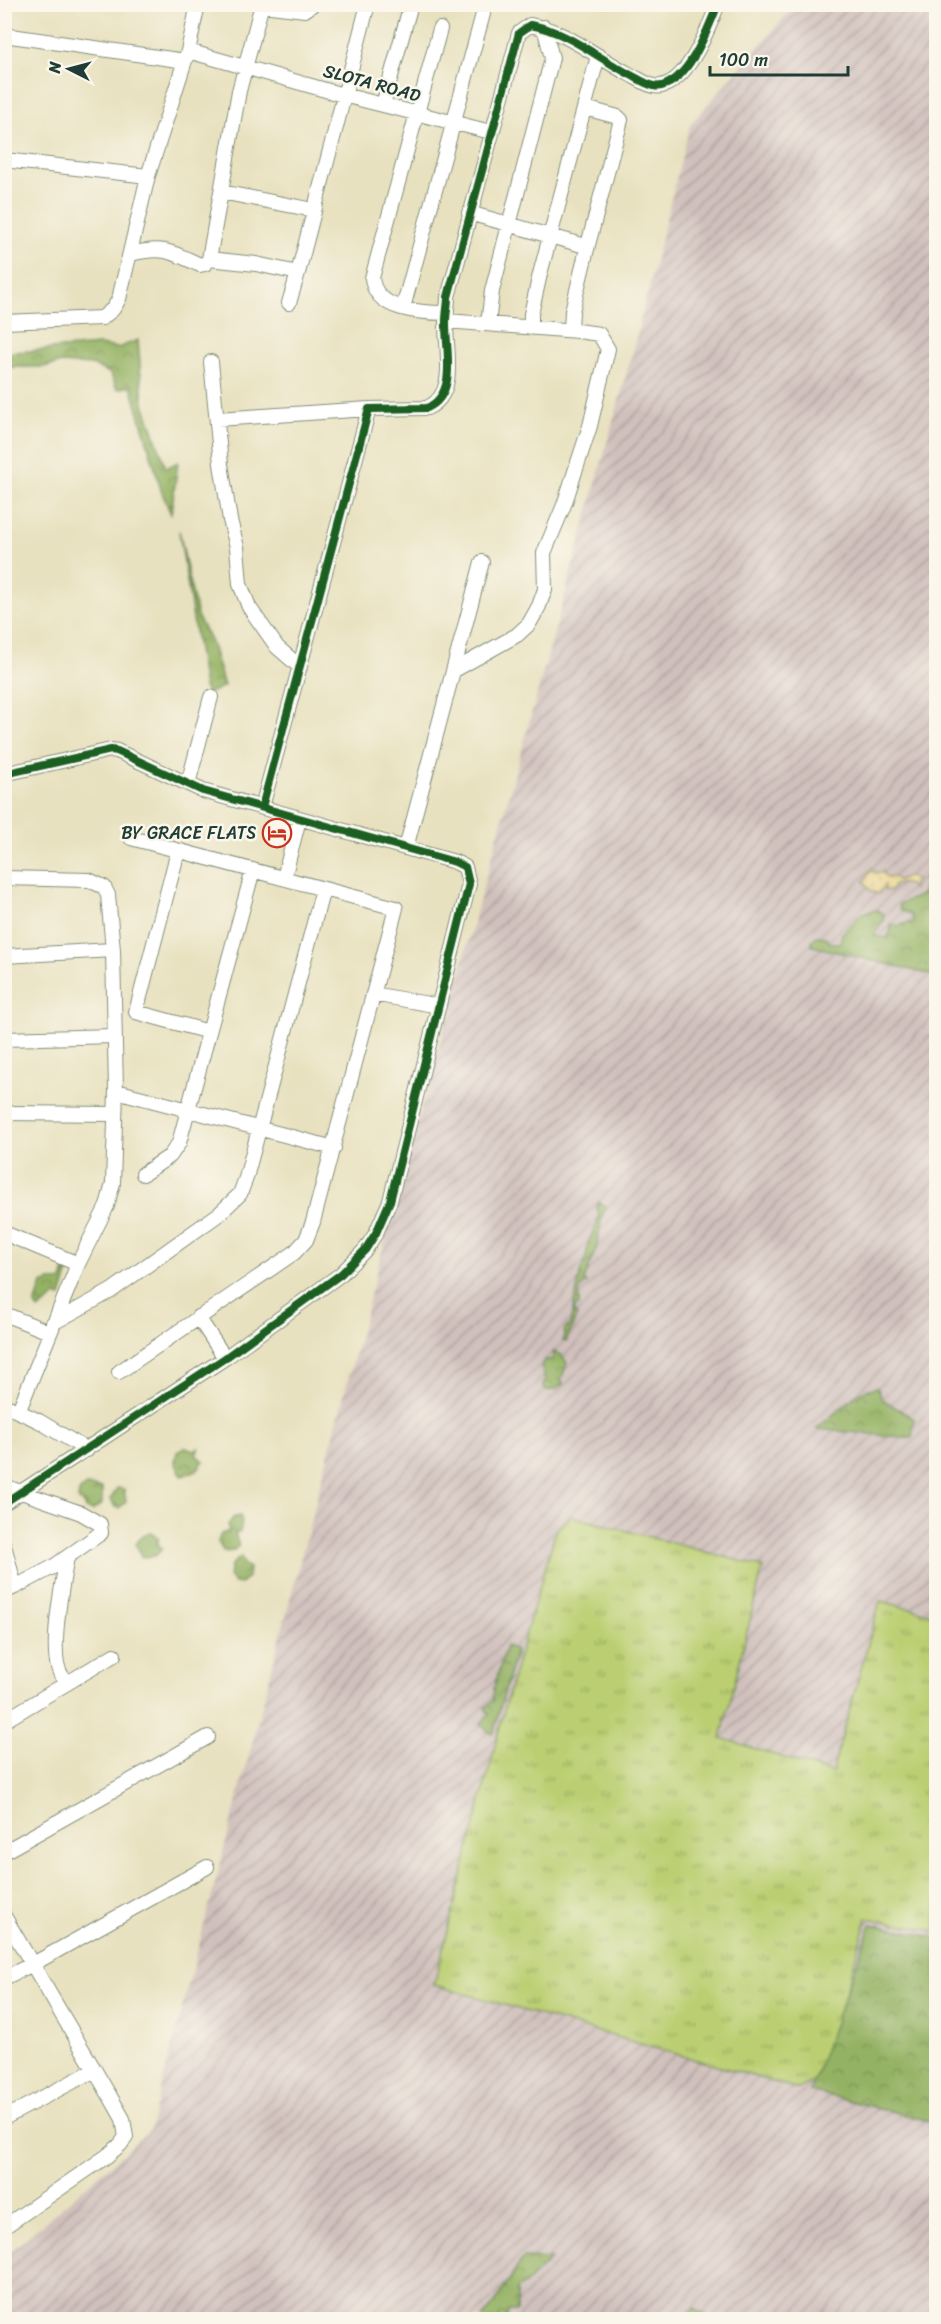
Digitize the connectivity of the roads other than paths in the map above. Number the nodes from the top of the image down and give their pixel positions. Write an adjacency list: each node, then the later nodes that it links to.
1 (198, 4): 11 (street)
2 (313, 4): 6 (street)
3 (368, 4): 14 (street)
4 (411, 4): 15 (street)
5 (718, 4): 12 (street)
6 (262, 5): 13 (street)
7 (483, 14): 18 (street)
8 (544, 27): 12 (street); 19 (street); 25 (street)
9 (440, 29): 17 (street)
10 (4, 35): 11 (street, SLOTA ROAD)
11 (186, 56): 13 (street, SLOTA ROAD); 21 (street)
12 (598, 56): 16 (street)
13 (245, 66): 14 (street, SLOTA ROAD); 22 (street)
14 (343, 95): 15 (street, SLOTA ROAD); 23 (street)
15 (383, 105): 17 (street, SLOTA ROAD)
16 (585, 108): 26 (street); 27 (street)
17 (417, 114): 18 (street, SLOTA ROAD); 32 (street)
18 (454, 122): 19 (street, SLOTA ROAD); 32 (street)
19 (491, 132): 24 (street)
20 (4, 160): 21 (street)
21 (148, 176): 28 (street)
22 (221, 192): 23 (street); 29 (street)
23 (314, 210): 30 (street)
24 (469, 213): 25 (street); 33 (street)
25 (510, 226): 26 (street); 35 (street)
26 (550, 236): 27 (street); 36 (street)
27 (588, 244): 37 (street)
28 (130, 254): 29 (street); 34 (street)
29 (209, 260): 30 (street)
30 (298, 273): 31 (street)
31 (289, 303)
32 (404, 308): 33 (street)
33 (446, 317): 35 (street); 39 (street)
34 (4, 322)
35 (488, 324): 36 (street)
36 (531, 327): 37 (street)
37 (571, 330): 43 (street)
38 (211, 362): 40 (street)
39 (369, 409): 40 (street); 42 (street)
40 (217, 419): 42 (street)
41 (482, 562): 43 (street)
42 (300, 667): 47 (street)
43 (453, 671): 50 (street)
44 (211, 697): 46 (street)
45 (4, 774): 46 (street)
46 (188, 784): 47 (street)
47 (262, 807): 48 (street)
48 (299, 819): 50 (street); 54 (street)
49 (131, 838): 51 (street)
50 (406, 848): 59 (street)
51 (178, 850): 52 (street); 60 (street)
52 (253, 870): 54 (street); 60 (street)
53 (4, 878): 56 (street)
54 (284, 878): 55 (street)
55 (323, 889): 58 (street); 67 (street)
56 (113, 950): 57 (street); 61 (street)
57 (4, 956)
58 (373, 994): 59 (street); 68 (street)
59 (439, 1006): 75 (street)
60 (209, 1032): 64 (street)
61 (114, 1036): 62 (street); 63 (street)
62 (4, 1039)
63 (116, 1091): 64 (street); 66 (street)
64 (188, 1111): 67 (street); 69 (street)
65 (4, 1113): 66 (street)
66 (115, 1114): 71 (street)
67 (258, 1129): 68 (street); 74 (street)
68 (334, 1148): 73 (street)
69 (143, 1174)
70 (4, 1233): 71 (street)
71 (78, 1264): 74 (street)
72 (4, 1314): 74 (street)
73 (198, 1317): 75 (street); 76 (street)
74 (51, 1328): 78 (street)
75 (225, 1358): 79 (street)
76 (119, 1372)
77 (4, 1405): 78 (street)
78 (19, 1410): 79 (street)
79 (87, 1450): 81 (street)
80 (4, 1486): 81 (street)
81 (22, 1492): 82 (street); 84 (street)
82 (4, 1503)
83 (4, 1545): 85 (street)
84 (67, 1557): 85 (street); 87 (street)
85 (10, 1590)
86 (114, 1655): 87 (street)
87 (69, 1682): 88 (street)
88 (4, 1721)
89 (208, 1737): 90 (street)
90 (4, 1852)
91 (207, 1867): 93 (street)
92 (4, 1916): 93 (street)
93 (33, 1964): 94 (street); 95 (street)
94 (4, 1978)
95 (95, 2070): 96 (street); 97 (street)
96 (4, 2118)
97 (4, 2227)

